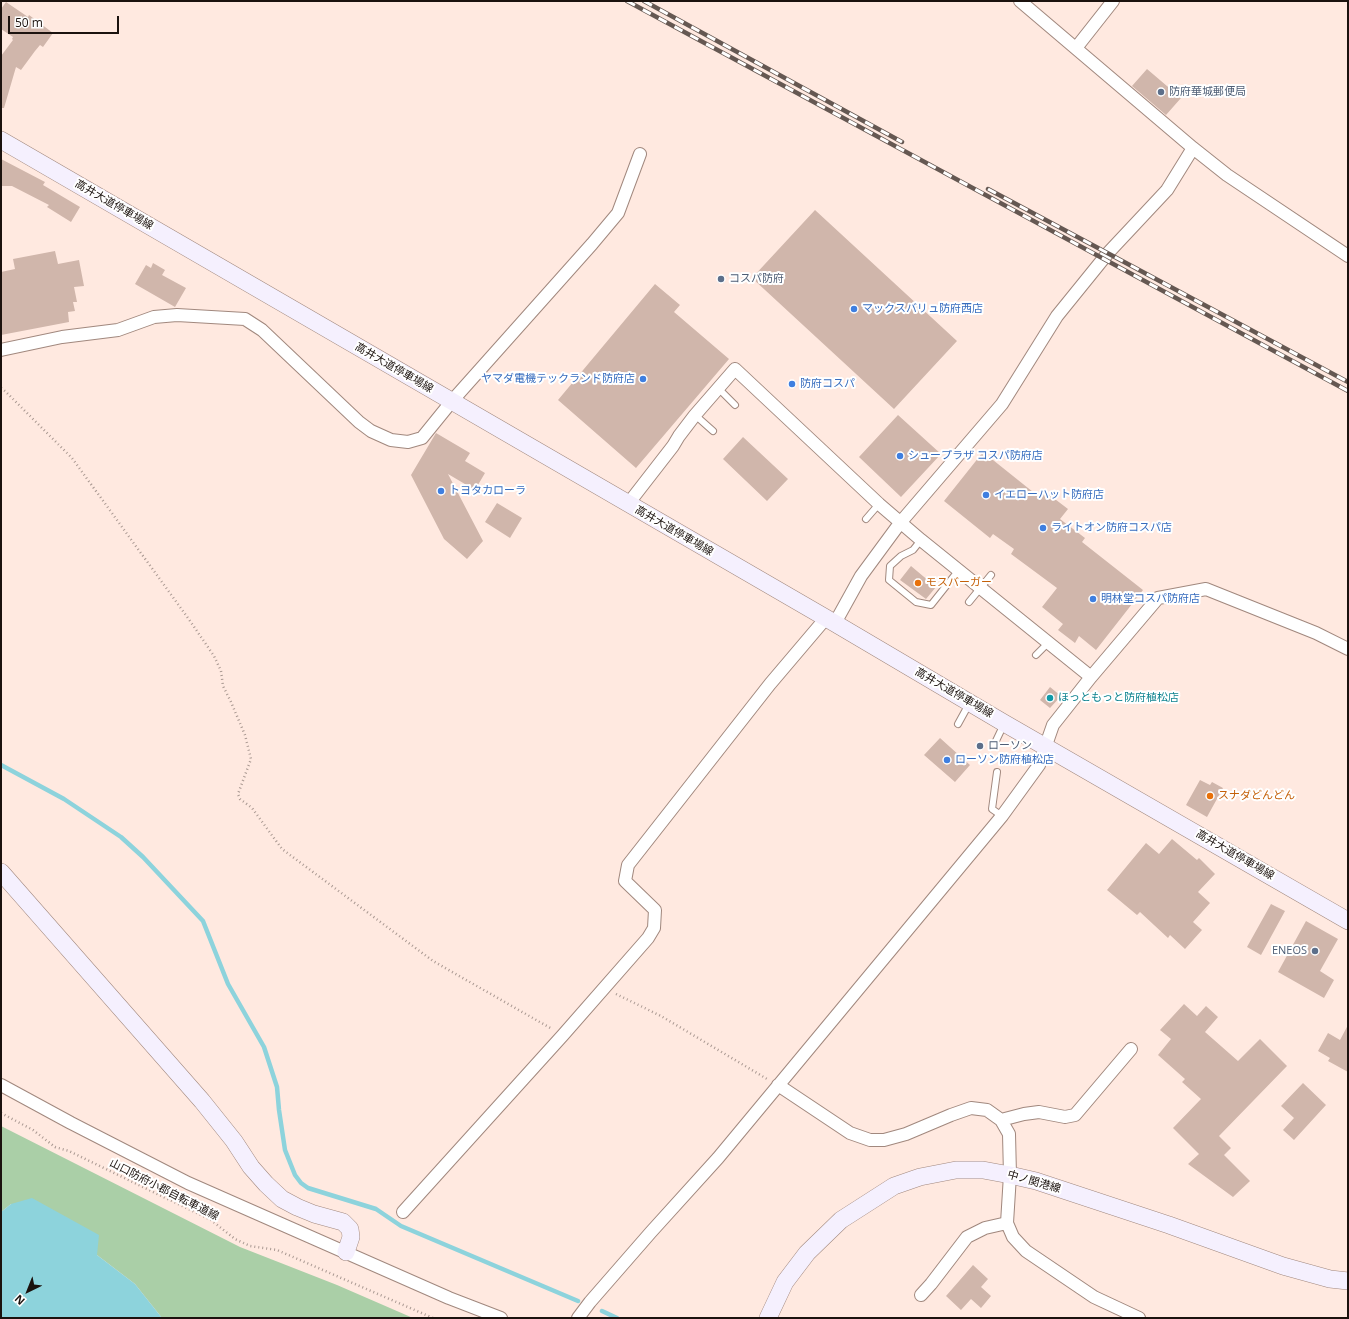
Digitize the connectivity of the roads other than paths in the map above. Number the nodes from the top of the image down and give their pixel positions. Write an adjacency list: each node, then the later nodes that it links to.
1 (1020, 1): 3 (street)
2 (1113, 1): 3 (street)
3 (1076, 48): 5 (street)
4 (1, 140): 10 (main road, 高井大道停車場線)
5 (1193, 148): 7 (street); 17 (street)
6 (640, 154): 10 (street)
7 (1348, 256)
8 (1, 350): 10 (street)
9 (718, 388): 11 (lane); 12 (street); 15 (street)
10 (452, 402): 14 (main road, 高井大道停車場線)
11 (735, 405)
12 (695, 415): 13 (lane); 14 (street)
13 (713, 431)
14 (628, 504): 23 (main road, 高井大道停車場線)
15 (879, 504): 16 (lane); 17 (street)
16 (866, 519)
17 (900, 523): 18 (street); 23 (street)
18 (920, 540): 19 (street); 19 (lane)
19 (958, 571): 21 (street)
20 (991, 575): 21 (lane)
21 (980, 588): 22 (lane); 24 (street)
22 (969, 602)
23 (830, 621): 28 (main road, 高井大道停車場線); 42 (street)
24 (1048, 643): 26 (lane); 27 (street)
25 (1348, 649): 27 (street)
26 (1036, 655)
27 (1091, 677): 32 (street)
28 (970, 702): 29 (main road, 高井大道停車場線); 30 (lane)
29 (1004, 723): 31 (lane); 32 (main road, 高井大道停車場線)
30 (958, 724)
31 (994, 745)
32 (1046, 746): 34 (street); 36 (main road, 高井大道停車場線)
33 (997, 772): 34 (lane)
34 (1002, 816): 39 (street)
35 (1, 872): 44 (main road)
36 (1348, 921)
37 (1131, 1049): 40 (street)
38 (1, 1085): 44 (street)
39 (778, 1085): 40 (street); 48 (street)
40 (1001, 1120): 41 (street)
41 (1010, 1175): 43 (street); 45 (main road, 中ノ関港線); 49 (main road, 中ノ関港線)
42 (403, 1212)
43 (1007, 1223): 46 (street); 50 (street)
44 (346, 1252): 47 (street)
45 (1348, 1281)
46 (921, 1295)
47 (502, 1318)
48 (578, 1318)
49 (768, 1318)
50 (1139, 1318)

